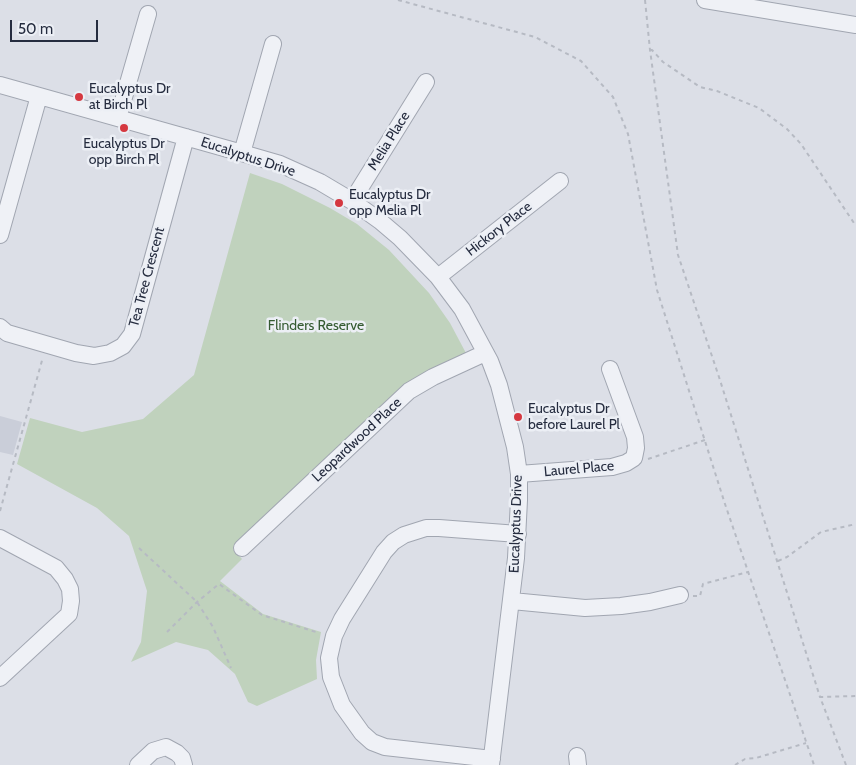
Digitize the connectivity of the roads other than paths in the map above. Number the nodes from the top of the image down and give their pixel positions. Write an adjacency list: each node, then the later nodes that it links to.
1 (705, 0): 3 (street)
2 (148, 14): 8 (street)
3 (856, 25)
4 (272, 44): 10 (street)
5 (426, 82): 12 (street, Melia Place)
6 (0, 85): 7 (street, Eucalyptus Drive)
7 (39, 96): 8 (street, Eucalyptus Drive); 13 (street)
8 (118, 118): 9 (street, Eucalyptus Drive)
9 (186, 137): 10 (street, Eucalyptus Drive); 15 (street, Tea Tree Crescent)
10 (242, 152): 12 (street, Eucalyptus Drive)
11 (560, 181): 14 (street, Hickory Place)
12 (352, 201): 14 (street, Eucalyptus Drive)
13 (0, 235)
14 (438, 277): 16 (street, Eucalyptus Drive)
15 (0, 327)
16 (485, 353): 18 (street, Eucalyptus Drive); 21 (street, Leopardwood Place)
17 (610, 369): 18 (street, Laurel Place)
18 (519, 474): 19 (street, Eucalyptus Drive)
19 (518, 534): 23 (street, Eucalyptus Drive); 25 (street)
20 (0, 538): 24 (street)
21 (242, 548)
22 (680, 595): 23 (street)
23 (512, 601): 25 (street, Eucalyptus Drive)
24 (0, 678)
25 (491, 762)
26 (138, 765): 27 (street)
27 (184, 765)

